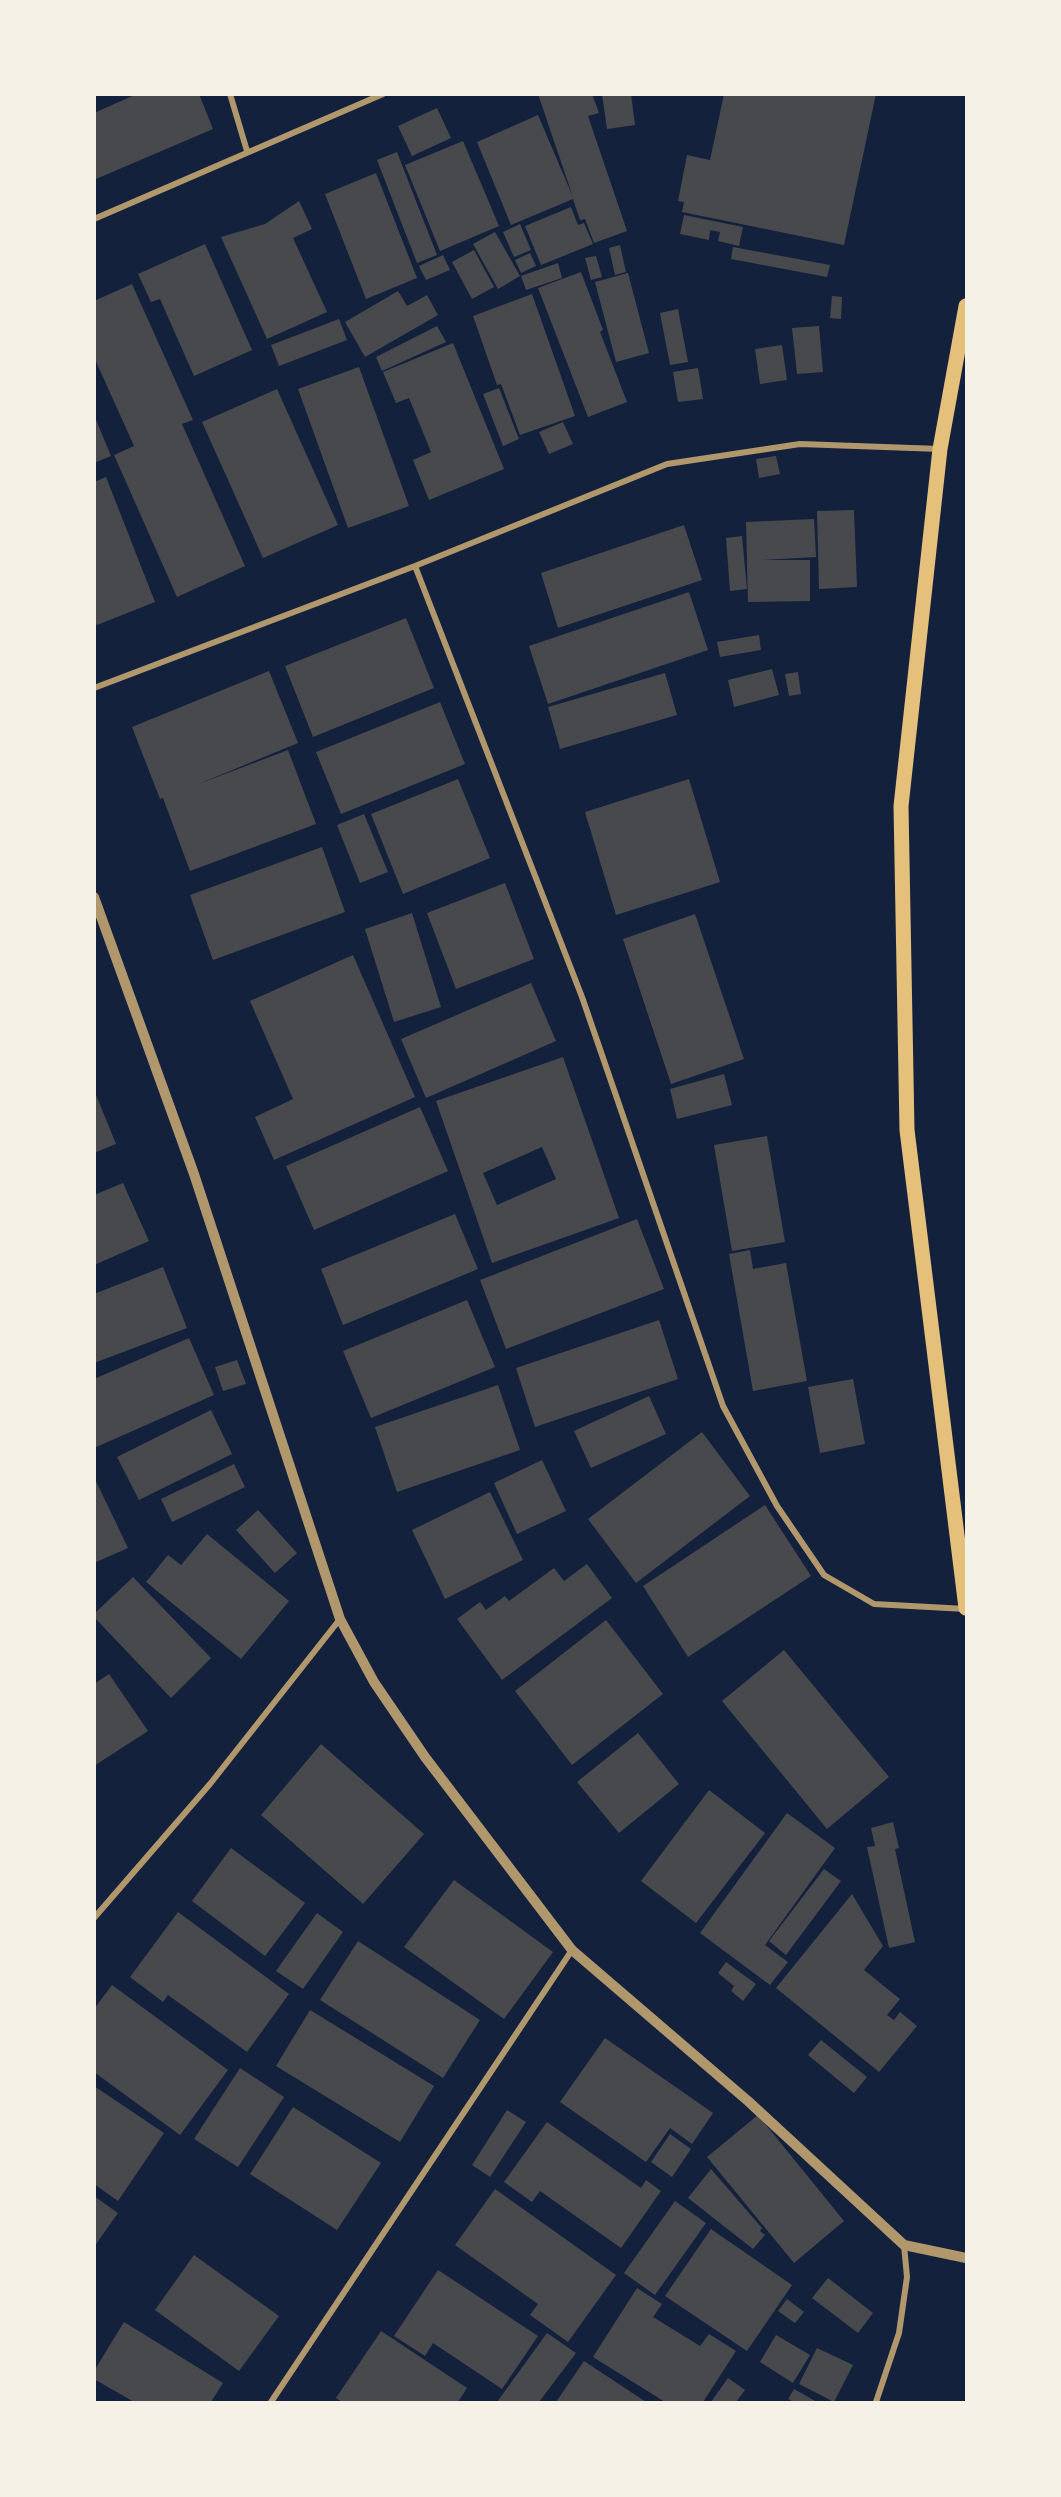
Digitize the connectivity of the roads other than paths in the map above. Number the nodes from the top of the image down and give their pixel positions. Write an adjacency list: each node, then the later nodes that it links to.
1 (230, 94): 3 (street)
2 (383, 94): 3 (street)
3 (247, 152): 4 (street)
4 (94, 219)
5 (966, 306): 6 (main road)
6 (940, 449): 7 (street); 10 (main road)
7 (416, 566): 8 (street); 10 (street)
8 (94, 688)
9 (94, 897): 11 (street)
10 (966, 1609)
11 (340, 1619): 12 (street); 13 (street)
12 (94, 1918)
13 (572, 1950): 14 (street); 16 (street)
14 (904, 2245): 15 (street); 17 (street)
15 (966, 2258)
16 (271, 2403)
17 (876, 2403)

